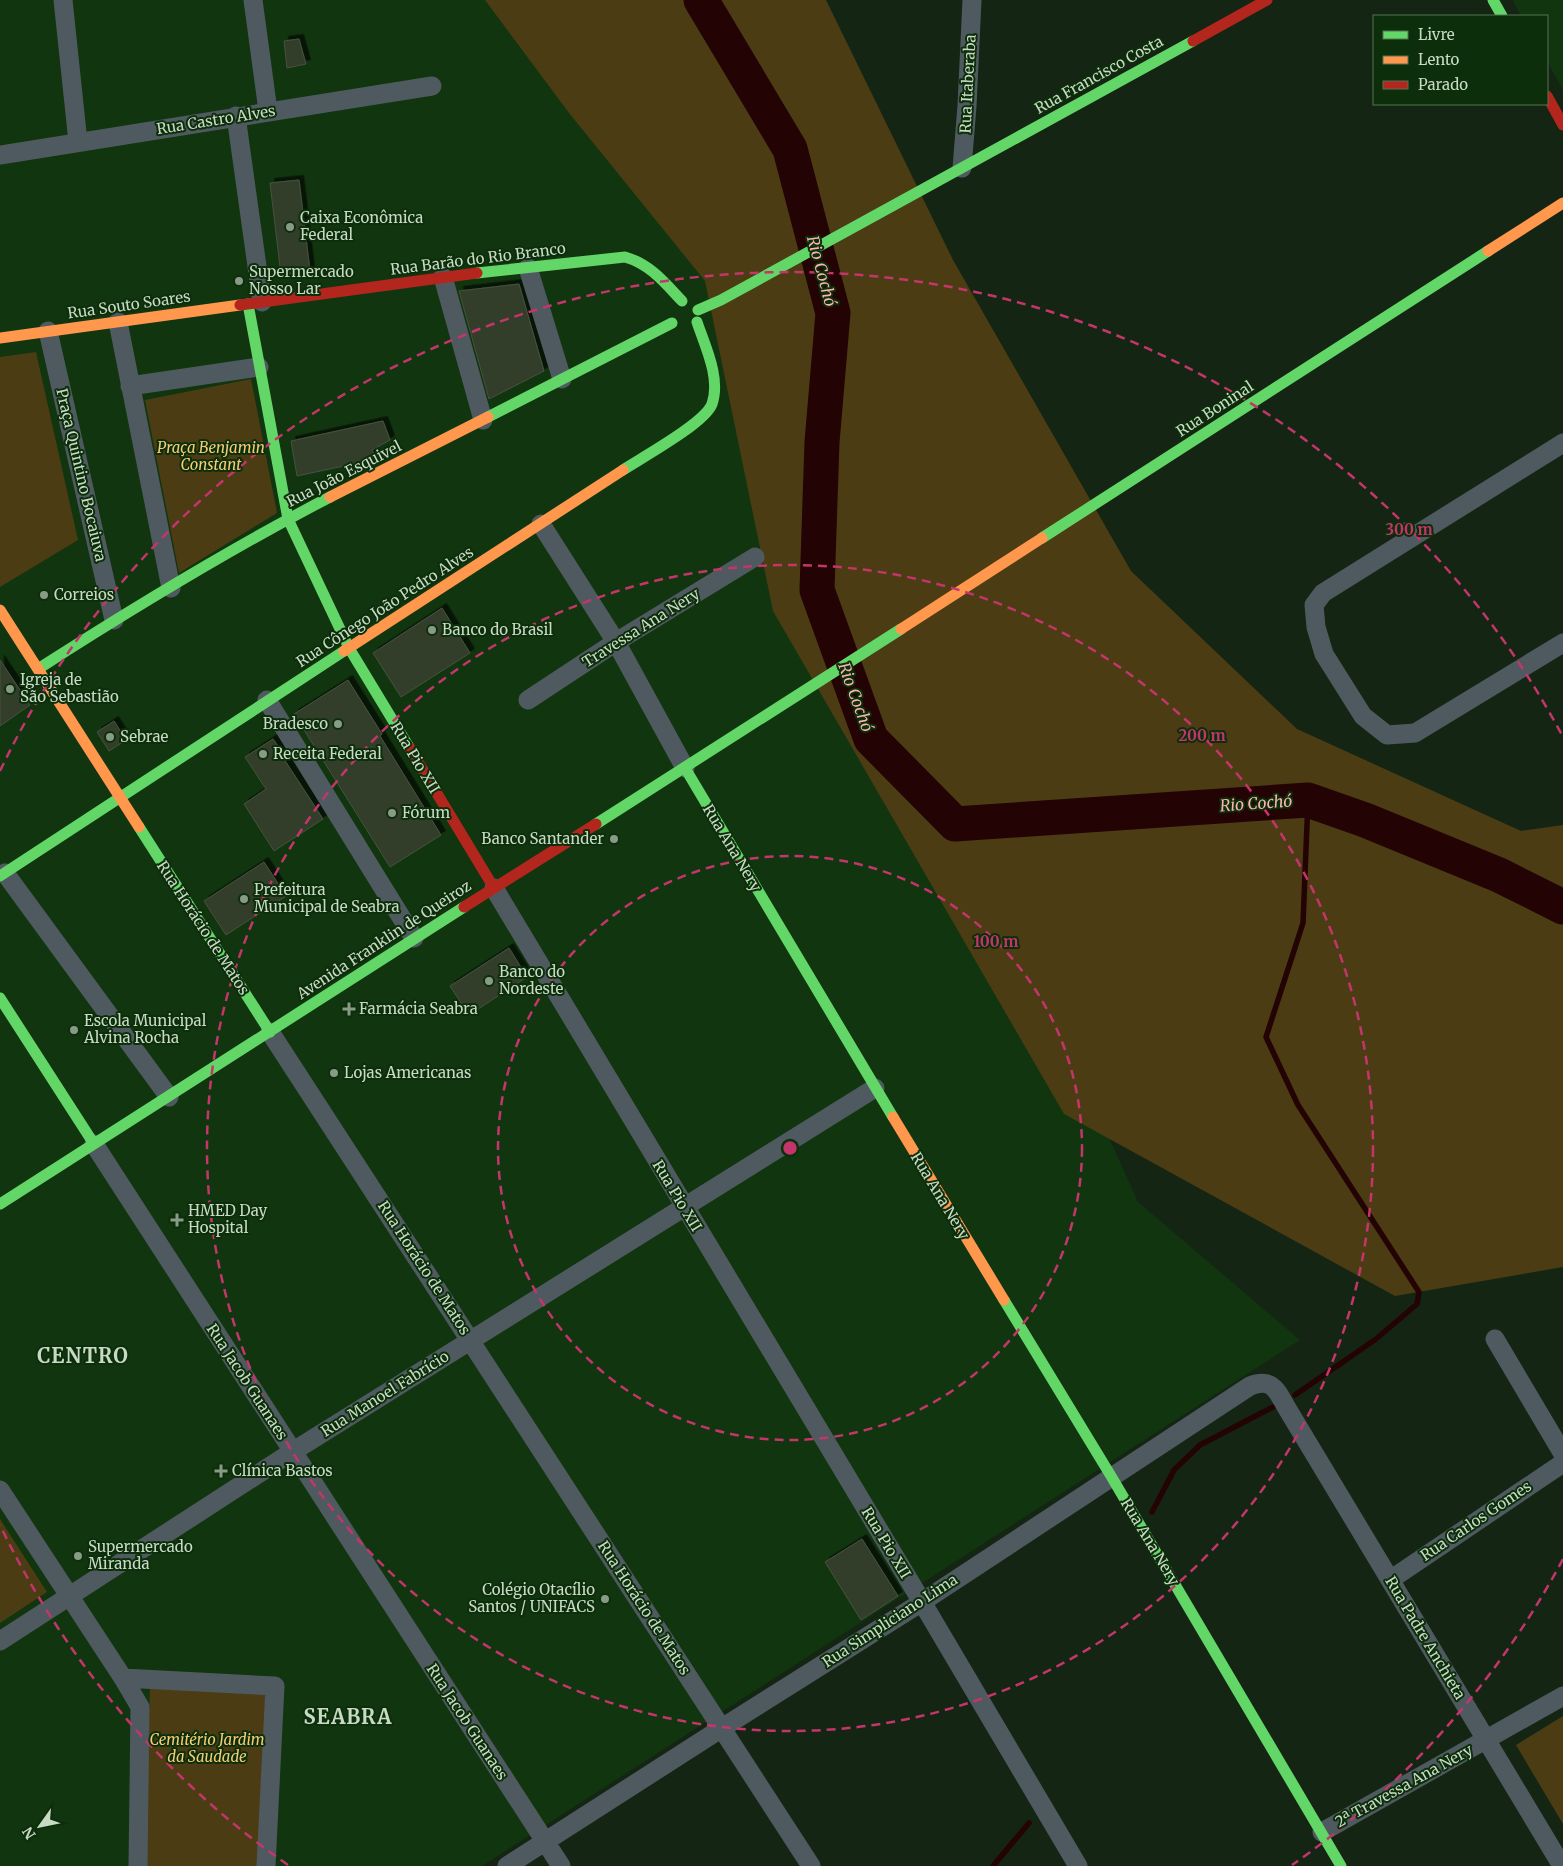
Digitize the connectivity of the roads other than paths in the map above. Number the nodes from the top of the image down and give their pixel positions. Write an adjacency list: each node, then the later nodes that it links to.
1 (63, 0): 12 (street)
2 (253, 0): 9 (street)
3 (972, 0): 14 (street, Rua Itaberaba)
4 (1267, 0): 14 (street, Rua Francisco Costa)
5 (1493, 0): 6 (street)
6 (1501, 15)
7 (432, 86): 9 (street, Rua Castro Alves)
8 (1548, 98): 11 (street)
9 (268, 111): 10 (street, Rua Castro Alves)
10 (236, 116): 12 (street, Rua Castro Alves); 19 (street)
11 (1563, 126)
12 (78, 142): 13 (street, Rua Castro Alves)
13 (0, 155)
14 (954, 172): 20 (street, Rua Francisco Costa)
15 (1563, 203): 43 (street, Rua Boninal)
16 (528, 268): 17 (street, Rua Barão do Rio Branco); 18 (street, Rua Barão do Rio Branco); 27 (street)
17 (443, 277): 19 (street, Rua Barão do Rio Branco); 29 (street)
18 (682, 301): 20 (street); 21 (street)
19 (255, 303): 22 (street, Rua Souto Soares); 26 (street)
20 (698, 310): 23 (street)
21 (676, 321): 23 (street); 27 (street, Rua João Esquivel)
22 (118, 322): 24 (street, Rua Souto Soares); 28 (street)
23 (697, 322): 32 (street, Rua Cônego João Pedro Alves)
24 (48, 330): 25 (street, Rua Souto Soares); 36 (street, Praça Quintino Bocaiuva)
25 (0, 338)
26 (259, 367): 28 (street); 31 (street)
27 (562, 378): 29 (street, Rua João Esquivel)
28 (130, 386): 34 (street)
29 (483, 420): 31 (street, Rua João Esquivel)
30 (1563, 443): 38 (street)
31 (288, 519): 34 (street, Rua João Esquivel); 39 (street, Rua Pio XII)
32 (541, 524): 37 (street, Rua Ana Nery); 39 (street, Rua Cônego João Pedro Alves)
33 (755, 557): 37 (street, Travessa Ana Nery)
34 (171, 588): 36 (street, Rua João Esquivel)
35 (0, 610): 40 (street)
36 (114, 620): 40 (street, Rua João Esquivel)
37 (616, 642): 42 (street, Travessa Ana Nery); 44 (street, Rua Ana Nery)
38 (1563, 643)
39 (349, 648): 41 (street, Rua Cônego João Pedro Alves); 47 (street, Rua Pio XII)
40 (38, 669): 45 (street, Rua Horácio de Matos)
41 (267, 700): 45 (street, Rua Cônego João Pedro Alves); 48 (street)
42 (528, 700)
43 (786, 702): 44 (street, Avenida Franklin de Queiroz)
44 (685, 768): 47 (street, Avenida Franklin de Queiroz); 51 (street, Rua Ana Nery)
45 (119, 797): 46 (street, Rua Cônego João Pedro Alves); 50 (street, Rua Horácio de Matos)
46 (3, 875): 52 (street)
47 (494, 888): 48 (street, Avenida Franklin de Queiroz); 55 (street, Rua Pio XII)
48 (414, 938): 50 (street, Avenida Franklin de Queiroz)
49 (0, 998): 53 (street, Rua Jacob Guanaes)
50 (270, 1032): 52 (street, Avenida Franklin de Queiroz); 57 (street, Rua Horácio de Matos)
51 (875, 1088): 55 (street, Rua Manoel Fabrício); 62 (street, Rua Ana Nery)
52 (170, 1097): 53 (street, Avenida Franklin de Queiroz)
53 (94, 1144): 54 (street, Avenida Franklin de Queiroz); 59 (street, Rua Jacob Guanaes)
54 (0, 1204)
55 (683, 1206): 57 (street, Rua Manoel Fabrício); 66 (street, Rua Pio XII)
56 (1495, 1339): 60 (street)
57 (471, 1340): 59 (street, Rua Manoel Fabrício); 70 (street, Rua Horácio de Matos)
58 (1272, 1386): 62 (street, Rua Simpliciano Lima); 64 (street, Rua Padre Anchieta)
59 (292, 1452): 65 (street, Rua Manoel Fabrício); 73 (street, Rua Jacob Guanaes)
60 (1563, 1454)
61 (1563, 1463): 64 (street, Rua Carlos Gomes)
62 (1111, 1476): 66 (street, Rua Simpliciano Lima); 72 (street, Rua Ana Nery)
63 (0, 1490): 65 (street)
64 (1390, 1580): 71 (street, Rua Padre Anchieta)
65 (70, 1597): 67 (street, Rua Manoel Fabrício); 68 (street)
66 (922, 1602): 70 (street, Rua Simpliciano Lima); 79 (street, Rua Pio XII)
67 (0, 1641)
68 (123, 1678): 74 (street); 75 (street)
69 (1563, 1696): 71 (street, 2ª Travessa Ana Nery)
70 (722, 1728): 73 (street, Rua Simpliciano Lima); 78 (street, Rua Horácio de Matos)
71 (1486, 1740): 72 (street, 2ª Travessa Ana Nery); 81 (street, Rua Padre Anchieta)
72 (1322, 1832): 80 (street, Rua Ana Nery)
73 (545, 1842): 76 (street, Rua Simpliciano Lima); 77 (street, Rua Jacob Guanaes)
74 (138, 1866)
75 (266, 1866)
76 (508, 1866)
77 (561, 1866)
78 (811, 1866)
79 (1078, 1866)
80 (1341, 1866)
81 (1562, 1866)

